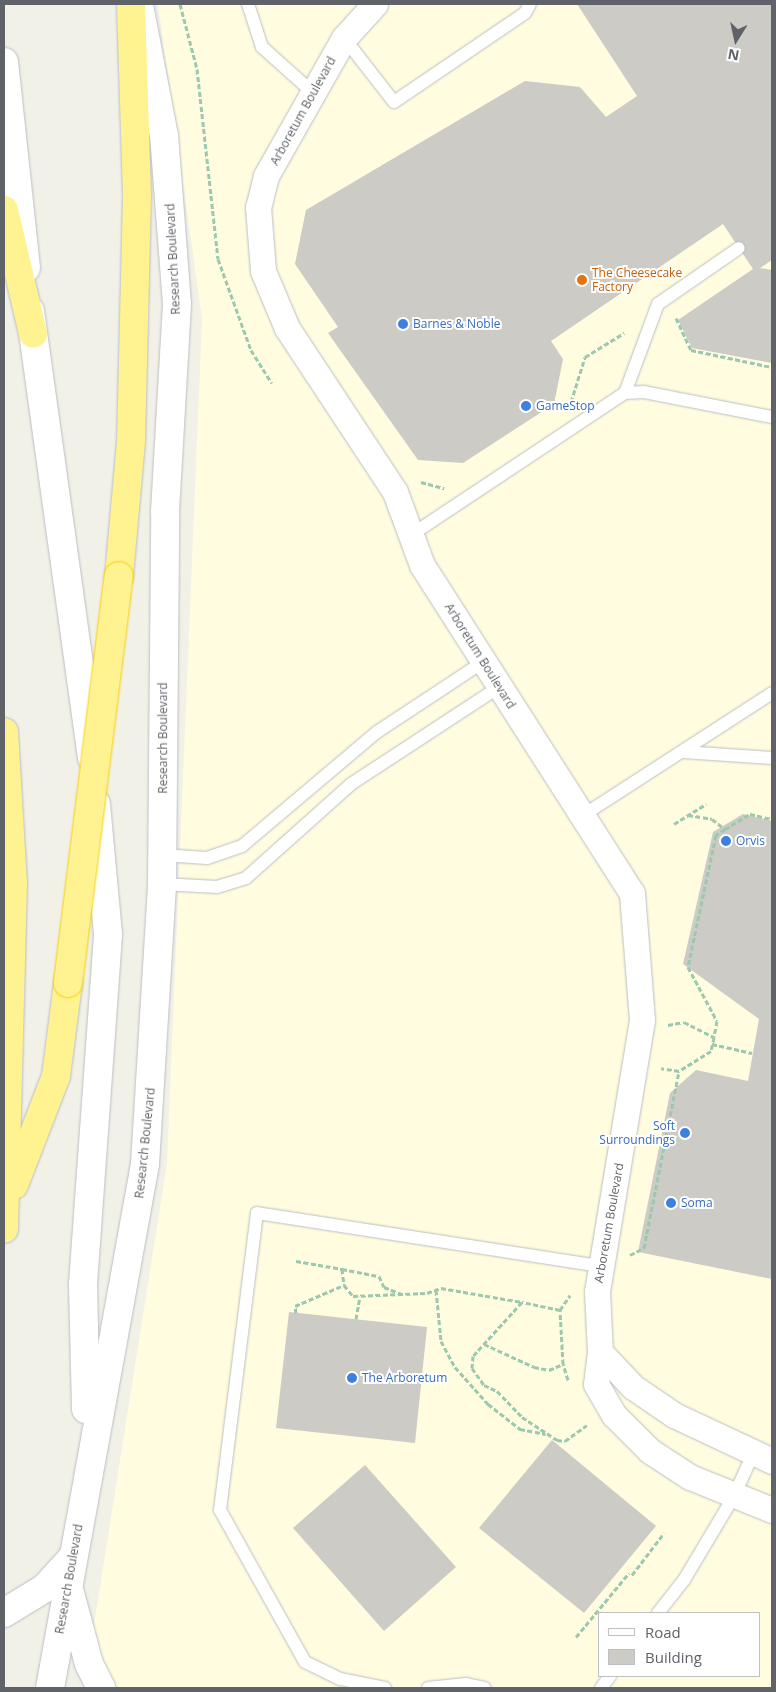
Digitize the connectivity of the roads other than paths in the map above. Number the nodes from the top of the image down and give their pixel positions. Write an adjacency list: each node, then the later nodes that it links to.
1 (131, 4): 24 (highway, bridge)
2 (139, 4): 22 (main road, Research Boulevard)
3 (248, 4): 8 (lane)
4 (375, 4): 6 (street, Arboretum Boulevard)
5 (530, 4): 6 (lane)
6 (344, 38): 8 (street, Arboretum Boulevard)
7 (4, 62): 11 (main road, Research Boulevard)
8 (311, 91): 14 (street, Arboretum Boulevard)
9 (4, 210): 11 (highway)
10 (739, 248): 12 (lane)
11 (33, 334): 28 (main road, Research Boulevard)
12 (624, 393): 13 (lane); 14 (lane)
13 (772, 417)
14 (411, 535): 15 (street, Arboretum Boulevard)
15 (483, 662): 16 (street, Arboretum Boulevard); 22 (lane)
16 (500, 687): 21 (street, Arboretum Boulevard); 23 (lane)
17 (772, 693): 19 (lane)
18 (4, 732): 24 (highway)
19 (683, 752): 20 (lane); 21 (lane)
20 (772, 758)
21 (582, 816): 25 (street, Arboretum Boulevard)
22 (162, 855): 23 (main road, Research Boulevard)
23 (162, 884): 28 (main road, Research Boulevard)
24 (5, 1218)
25 (601, 1266): 26 (street, Arboretum Boulevard); 38 (lane)
26 (600, 1352): 27 (street); 29 (street, Arboretum Boulevard)
27 (762, 1457): 29 (lane)
28 (88, 1471): 31 (main road, Research Boulevard)
29 (734, 1496): 30 (street, Arboretum Boulevard); 33 (lane)
30 (772, 1510)
31 (73, 1557): 32 (main road, Research Boulevard); 34 (main road)
32 (68, 1585): 36 (main road, Research Boulevard); 37 (main road)
33 (659, 1612)
34 (4, 1613)
35 (609, 1677): 41 (lane)
36 (50, 1688)
37 (101, 1688)
38 (385, 1688)
39 (428, 1688): 40 (lane)
40 (485, 1688)
41 (601, 1688)

